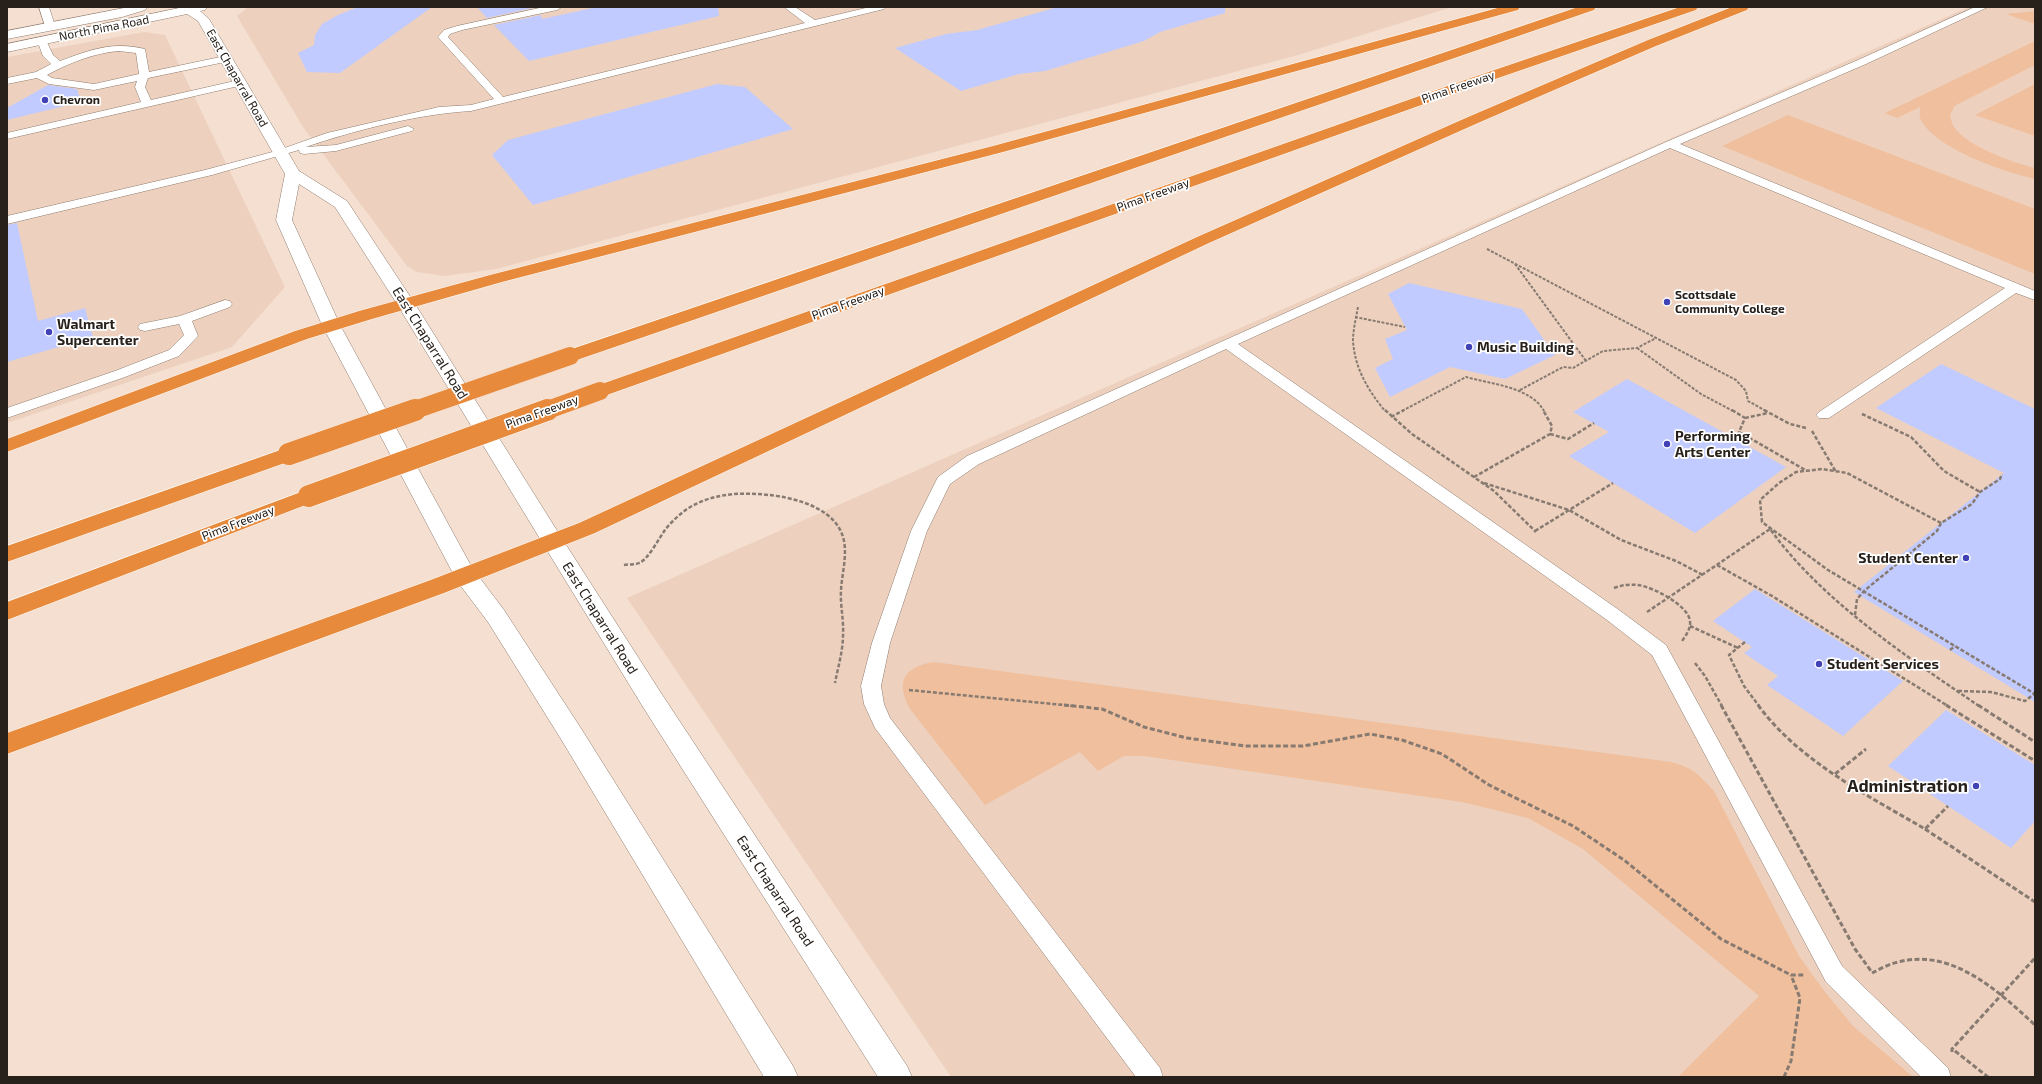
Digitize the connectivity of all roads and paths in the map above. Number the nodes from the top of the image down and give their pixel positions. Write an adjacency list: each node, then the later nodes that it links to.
1 (44, 7): 13 (lane)
2 (141, 7): 13 (main road, North Pima Road)
3 (557, 7): 29 (lane)
4 (788, 7): 12 (lane)
5 (881, 7): 12 (lane)
6 (1514, 7): 42 (highway)
7 (1590, 7): 77 (highway, bridge)
8 (1692, 7): 86 (highway, Pima Freeway, bridge)
9 (1743, 7): 76 (highway)
10 (1983, 7): 32 (lane)
11 (193, 8): 15 (main road, North Pima Road); 19 (main road, East Chaparral Road)
12 (812, 23): 29 (lane)
13 (50, 26): 14 (main road, North Pima Road)
14 (7, 35)
15 (42, 40): 16 (main road, North Pima Road); 22 (lane)
16 (7, 48)
17 (83, 56): 18 (lane); 21 (lane); 22 (lane)
18 (98, 57)
19 (225, 58): 26 (lane); 28 (main road, East Chaparral Road)
20 (128, 61): 21 (lane)
21 (142, 62): 26 (lane)
22 (58, 65): 23 (lane); 25 (lane)
23 (74, 70)
24 (107, 73): 26 (lane)
25 (39, 75): 26 (lane); 27 (lane)
26 (144, 76): 30 (lane)
27 (7, 81)
28 (240, 83): 30 (lane); 33 (main road, East Chaparral Road)
29 (500, 100): 33 (lane)
30 (148, 105): 31 (lane)
31 (7, 136)
32 (1670, 144): 38 (lane); 49 (lane)
33 (280, 153): 34 (main road, East Chaparral Road); 35 (lane)
34 (293, 174): 42 (main road, East Chaparral Road); 45 (main road)
35 (7, 220)
36 (1482, 246): 37 (path)
37 (1513, 262): 48 (path); 51 (path)
38 (2014, 288): 39 (lane); 57 (lane)
39 (2035, 296)
40 (1362, 301): 43 (path)
41 (225, 304): 44 (lane)
42 (406, 304): 45 (highway); 76 (main road, East Chaparral Road)
43 (1355, 317): 47 (path); 58 (path)
44 (184, 319): 46 (lane); 54 (lane)
45 (332, 325): 63 (highway); 80 (main road)
46 (144, 327)
47 (1406, 327)
48 (1656, 338): 50 (path); 52 (path)
49 (1228, 344): 120 (lane); 122 (lane)
50 (1637, 348): 51 (path); 59 (path)
51 (1586, 361): 53 (path)
52 (1736, 380)
53 (1519, 391): 58 (path); 62 (path)
54 (7, 413)
55 (1768, 413): 59 (path)
56 (1860, 413): 70 (path)
57 (1824, 414)
58 (1391, 417): 67 (path)
59 (1745, 418): 64 (path)
60 (1594, 424): 62 (path)
61 (1811, 429): 65 (path)
62 (1550, 434): 67 (path)
63 (7, 446)
64 (1807, 471): 65 (path); 73 (path)
65 (1836, 472): 72 (path)
66 (2002, 474): 70 (path)
67 (1474, 477): 68 (path)
68 (1480, 481): 71 (path); 74 (path)
69 (1613, 483): 71 (path)
70 (1980, 492): 72 (path)
71 (1569, 510): 74 (path); 81 (path)
72 (1941, 523): 82 (path)
73 (1770, 529): 78 (path); 82 (path); 88 (path)
74 (1535, 531): 75 (path)
75 (1541, 536)
76 (553, 542): 80 (highway); 119 (main road, East Chaparral Road)
77 (7, 554)
78 (1717, 565): 81 (path); 104 (path)
79 (624, 566): 97 (path)
80 (466, 574): 102 (highway); 118 (main road)
81 (1703, 575): 84 (path)
82 (1864, 591): 88 (path); 93 (path)
83 (1618, 593): 84 (path)
84 (1669, 597): 87 (path); 90 (path)
85 (1641, 609): 87 (path)
86 (7, 611)
87 (1647, 613): 89 (path)
88 (1855, 615): 99 (path)
89 (1652, 618)
90 (1690, 626): 91 (path); 94 (path)
91 (1675, 638)
92 (1745, 642): 94 (path)
93 (1955, 646): 95 (path); 100 (path)
94 (1738, 648): 105 (path)
95 (1950, 650)
96 (1693, 660): 110 (path)
97 (835, 683)
98 (909, 690): 112 (path)
99 (1957, 691): 100 (path); 101 (path)
100 (2035, 694)
101 (2035, 742)
102 (7, 744)
103 (1866, 749): 105 (path)
104 (2035, 761)
105 (1835, 774): 107 (path)
106 (1948, 806): 107 (path)
107 (1925, 829): 108 (path)
108 (2035, 902)
109 (2035, 958): 114 (path)
110 (1872, 973): 113 (path); 114 (path)
111 (1810, 974): 112 (path)
112 (1791, 975): 121 (path)
113 (1876, 977)
114 (2001, 994): 115 (path); 117 (path)
115 (2035, 1024)
116 (1946, 1044): 117 (path)
117 (1952, 1049): 123 (path)
118 (782, 1077)
119 (896, 1077)
120 (1151, 1077)
121 (1784, 1077)
122 (1939, 1077)
123 (1988, 1077)

